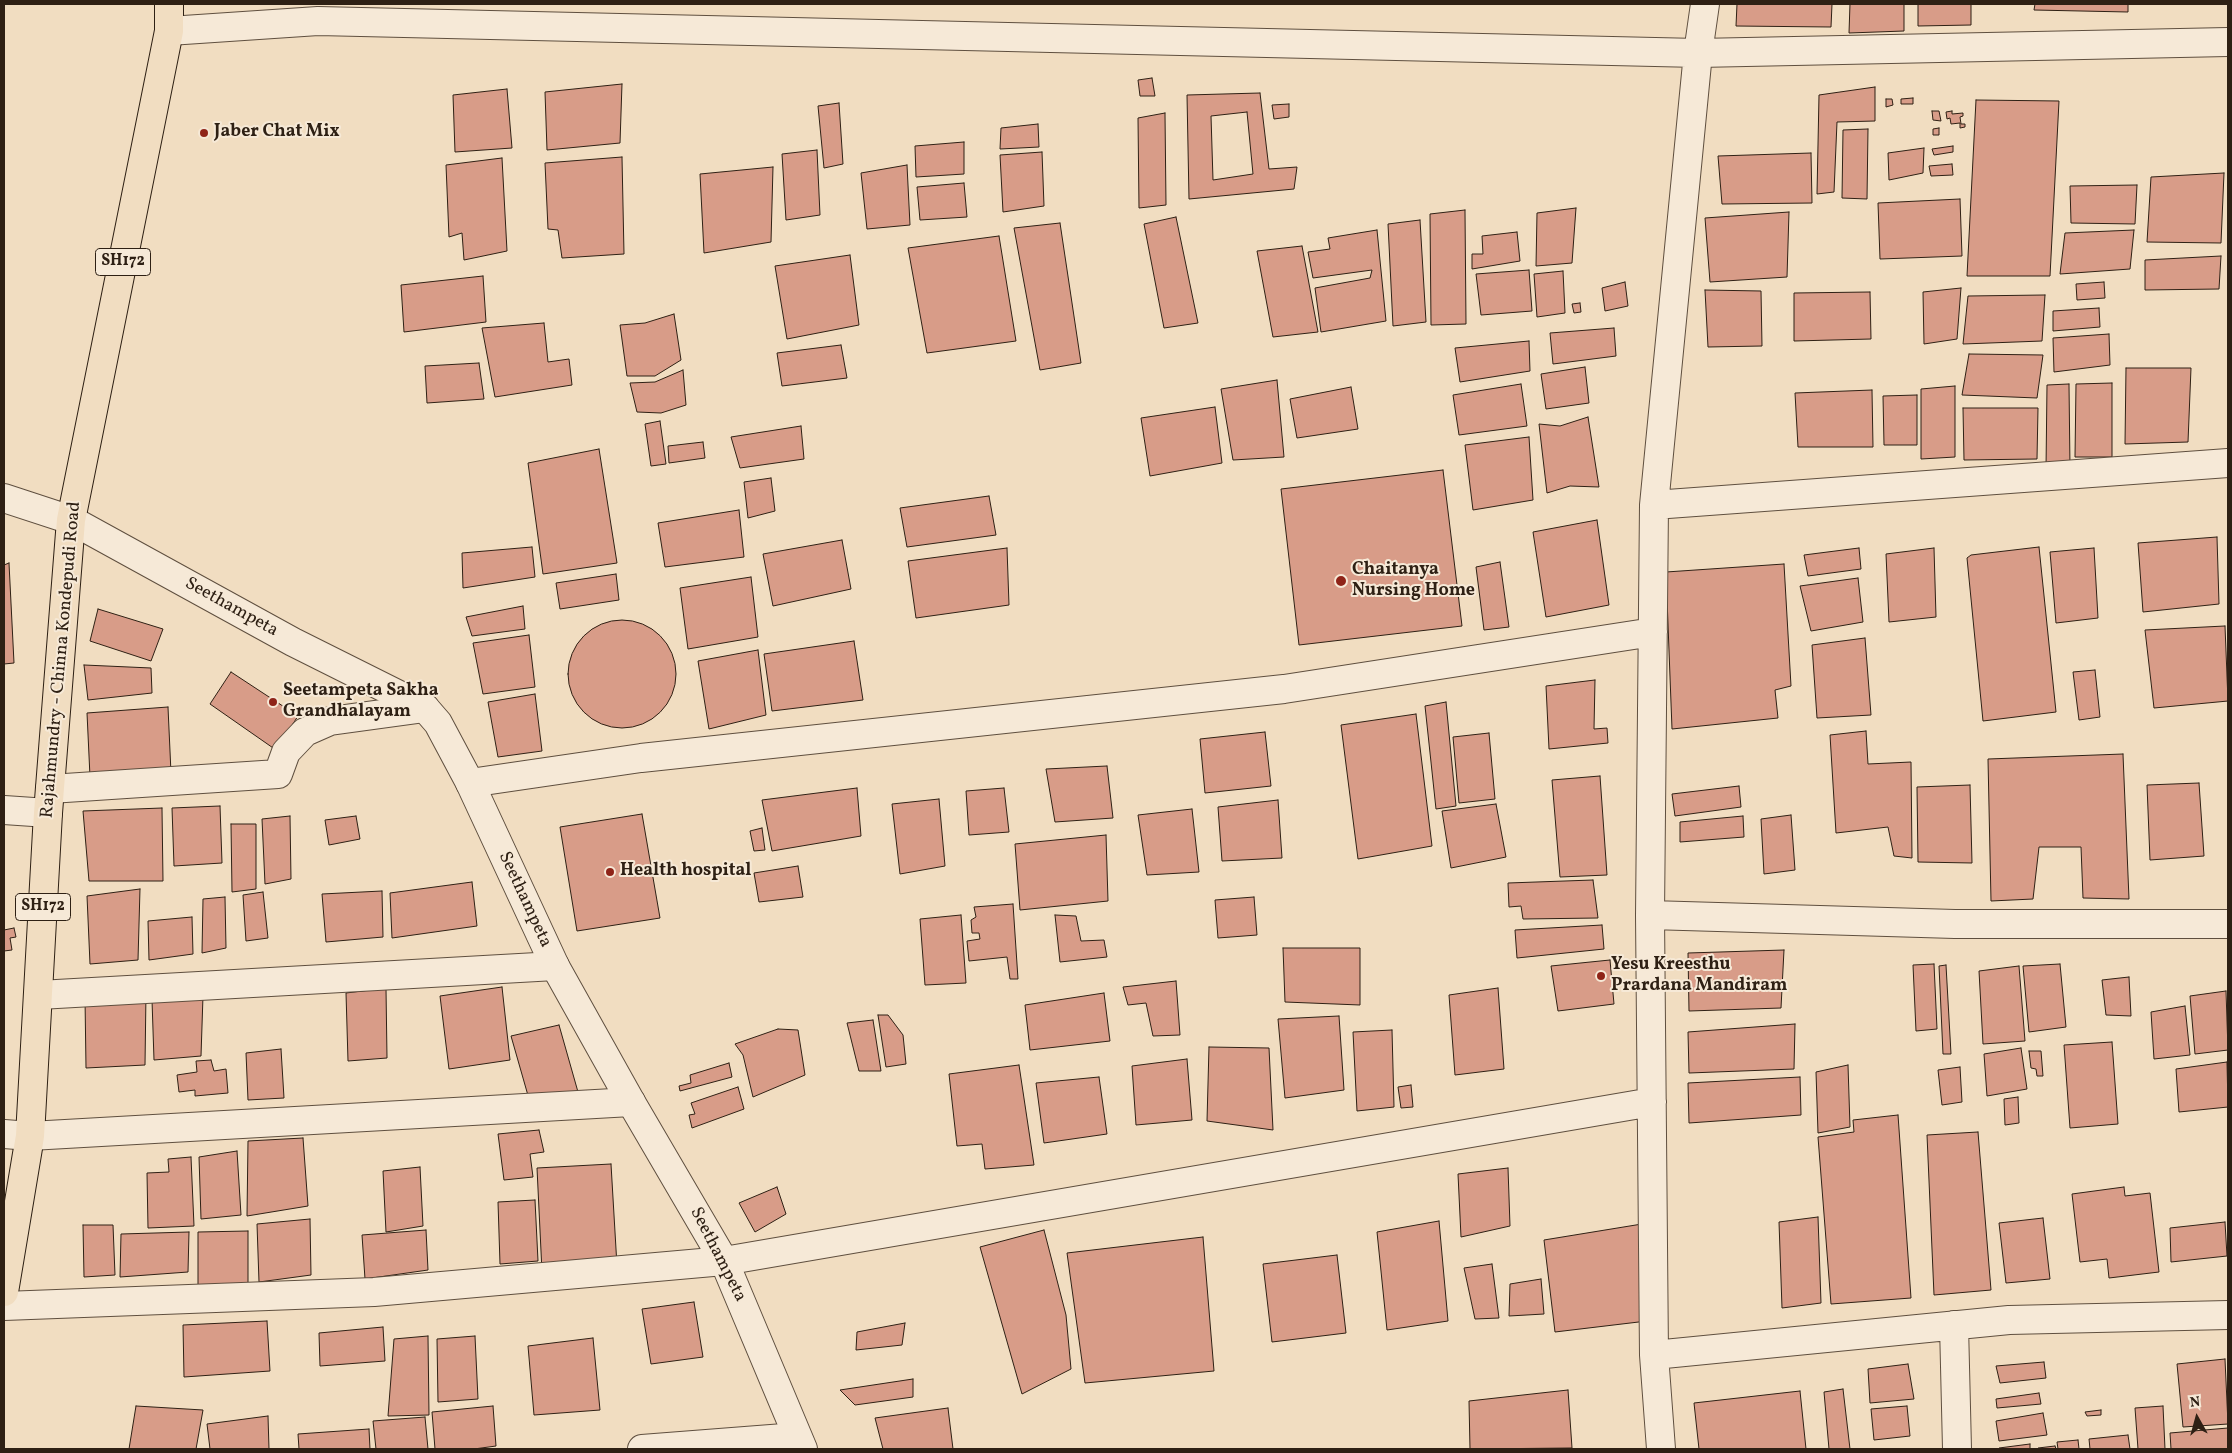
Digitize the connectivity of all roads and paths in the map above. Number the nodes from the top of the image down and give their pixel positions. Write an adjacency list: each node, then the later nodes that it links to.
1 (169, 4): 3 (main road, Rajahmundry - Chinna Kondepudi Road / SH172)
2 (1705, 4): 5 (street)
3 (169, 31): 5 (street); 9 (main road, Rajahmundry - Chinna Kondepudi Road / SH172)
4 (2228, 42): 5 (street)
5 (1698, 53): 8 (street)
6 (2228, 464): 8 (street)
7 (4, 498): 9 (street, Seethampeta)
8 (1654, 505): 10 (street)
9 (71, 520): 11 (street, Seethampeta); 13 (main road, Rajahmundry - Chinna Kondepudi Road / SH172)
10 (1653, 632): 12 (street); 15 (street)
11 (425, 708): 12 (street, Seethampeta); 13 (street)
12 (470, 782): 17 (street, Seethampeta)
13 (49, 801): 14 (street); 18 (main road, Rajahmundry - Chinna Kondepudi Road / SH172)
14 (4, 810)
15 (1650, 915): 16 (street); 20 (street)
16 (2228, 924)
17 (555, 966): 18 (street); 19 (street, Seethampeta)
18 (39, 995): 22 (main road, Rajahmundry - Chinna Kondepudi Road / SH172)
19 (631, 1102): 22 (street); 23 (street, Seethampeta)
20 (1652, 1102): 23 (street); 28 (street)
21 (4, 1134): 22 (street)
22 (30, 1136): 24 (main road, Rajahmundry - Chinna Kondepudi Road / SH172)
23 (724, 1261): 25 (street); 29 (street, Seethampeta)
24 (4, 1292)
25 (4, 1306)
26 (2228, 1315): 27 (street)
27 (1954, 1325): 28 (street); 32 (street)
28 (1654, 1355): 31 (street)
29 (800, 1443): 30 (street)
30 (642, 1449)
31 (1662, 1449)
32 (1957, 1449)

